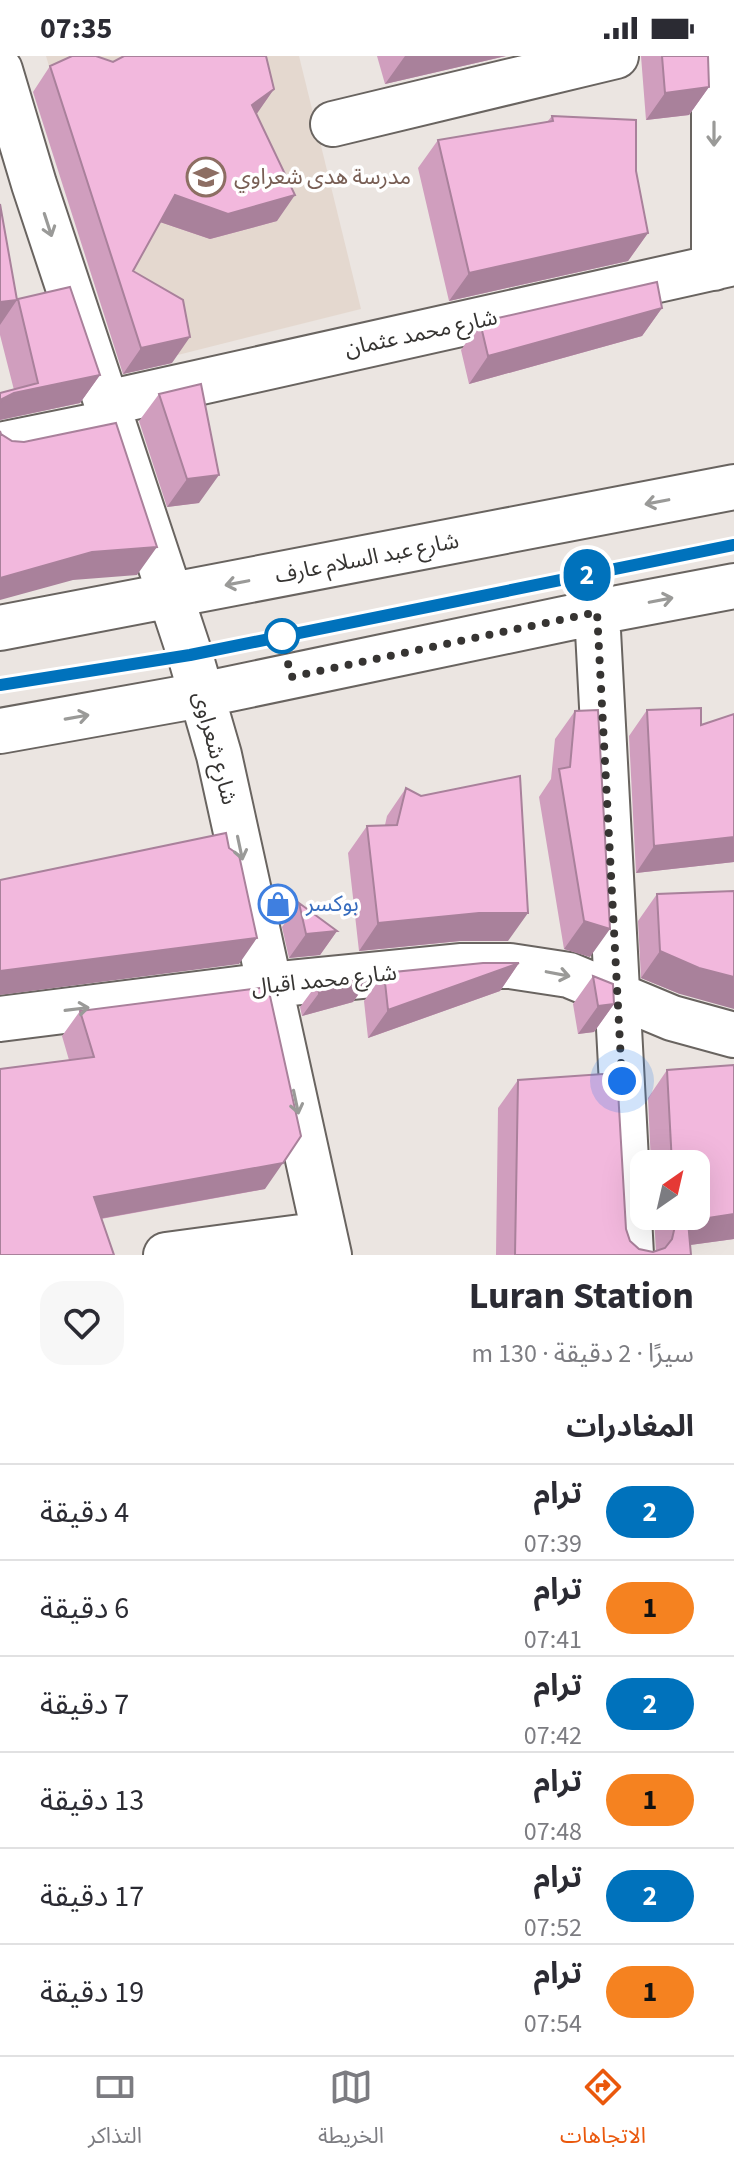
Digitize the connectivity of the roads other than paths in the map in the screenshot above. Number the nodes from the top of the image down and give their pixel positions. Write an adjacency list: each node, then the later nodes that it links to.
1 (616, 56): 4 (street)
2 (712, 56): 6 (street, one-way to 6)
3 (0, 70): 5 (street, شارع شعراوى)
4 (333, 124)
5 (17, 188): 7 (street, شارع شعراوى, one-way to 7)
6 (724, 266): 7 (street, شارع محمد عثمان)
7 (110, 412): 8 (street, شارع محمد عثمان); 11 (street, شارع شعراوى)
8 (0, 445)
9 (734, 487): 11 (street, شارع عبد السلام عارف, one-way to 11)
10 (734, 586): 12 (street, one-way to 10)
11 (169, 596): 13 (street, شارع عبد السلام عارف); 14 (street, شارع شعراوى)
12 (597, 612): 14 (street); 17 (street)
13 (0, 628)
14 (201, 695): 15 (street, one-way to 14); 16 (street, شارع شعراوى, one-way to 16)
15 (0, 731)
16 (270, 985): 17 (street, شارع محمد اقبال, one-way to 17); 18 (street, شارع محمد اقبال, one-way to 16); 20 (street, شارع شعراوى, one-way to 20)
17 (618, 994): 19 (street, شارع محمد اقبال); 22 (street)
18 (0, 1019)
19 (734, 1035)
20 (326, 1244): 21 (street)
21 (166, 1255)
22 (631, 1255)

